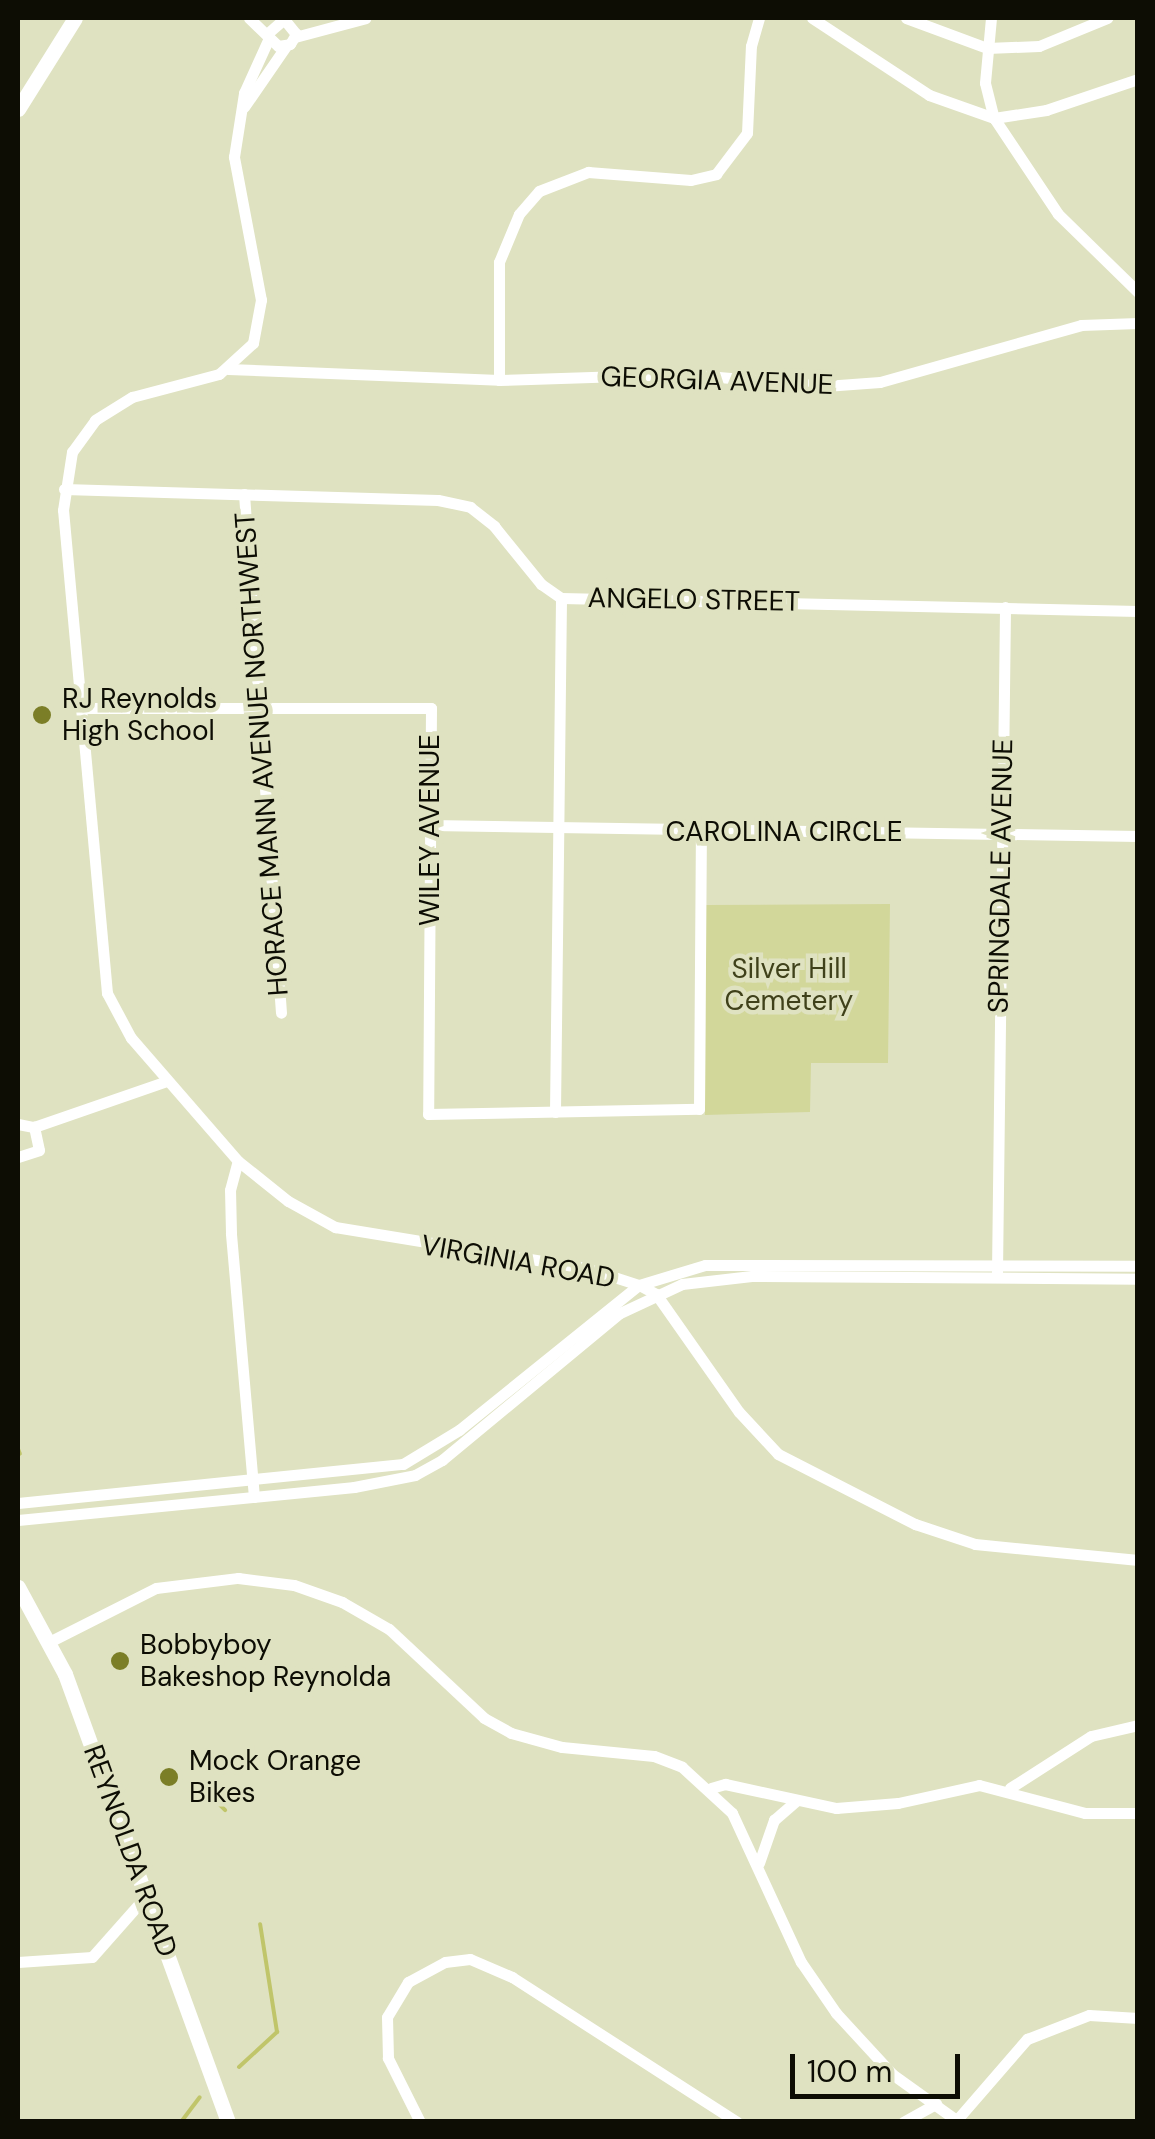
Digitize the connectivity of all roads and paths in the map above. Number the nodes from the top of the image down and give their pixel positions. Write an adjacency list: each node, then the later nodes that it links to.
1 (75, 18): 15 (main road)
2 (249, 18): 10 (street)
3 (362, 18): 11 (street)
4 (759, 18): 20 (street)
5 (812, 18): 16 (street)
6 (906, 18): 12 (street)
7 (991, 18): 12 (street)
8 (1107, 18): 12 (street)
9 (286, 19): 10 (street); 11 (street)
10 (268, 35): 11 (street); 14 (street)
11 (291, 42): 14 (street)
12 (987, 48): 16 (street)
13 (1138, 79): 16 (street)
14 (244, 107): 19 (street)
15 (18, 109)
16 (994, 118): 17 (street)
17 (1138, 292)
18 (1138, 324): 20 (street, GEORGIA AVENUE)
19 (228, 370): 20 (street, GEORGIA AVENUE); 21 (street)
20 (498, 380)
21 (64, 488): 22 (street, ANGELO STREET); 26 (street, VIRGINIA ROAD)
22 (244, 494): 23 (street, ANGELO STREET); 27 (street, HORACE MANN AVENUE NORTHWEST)
23 (561, 598): 24 (street, ANGELO STREET); 29 (street)
24 (1004, 607): 25 (street); 31 (street, SPRINGDALE AVENUE)
25 (1138, 611)
26 (82, 708): 27 (street, WILEY AVENUE); 34 (street, VIRGINIA ROAD)
27 (259, 709): 28 (street, WILEY AVENUE); 33 (street, HORACE MANN AVENUE NORTHWEST)
28 (430, 825): 29 (street, CAROLINA CIRCLE); 35 (street, WILEY AVENUE)
29 (557, 830): 30 (street, CAROLINA CIRCLE); 35 (street)
30 (702, 832): 31 (street, CAROLINA CIRCLE); 35 (street)
31 (1000, 833): 32 (street, CAROLINA CIRCLE); 41 (street, SPRINGDALE AVENUE)
32 (1138, 836)
33 (280, 1013)
34 (167, 1081): 37 (street); 39 (street, VIRGINIA ROAD)
35 (555, 1112)
36 (18, 1124): 37 (street)
37 (34, 1127): 38 (street)
38 (18, 1157)
39 (238, 1161): 43 (street, VIRGINIA ROAD); 45 (street)
40 (1138, 1266): 41 (street)
41 (997, 1272): 42 (street); 43 (street); 44 (street)
42 (1138, 1280)
43 (639, 1285): 44 (street, VIRGINIA ROAD); 45 (street)
44 (656, 1294): 45 (street); 48 (street, VIRGINIA ROAD)
45 (254, 1490): 46 (street); 47 (street)
46 (18, 1503)
47 (18, 1520)
48 (1138, 1560)
49 (18, 1587): 50 (main road, REYNOLDA ROAD)
50 (49, 1642): 52 (street); 57 (main road, REYNOLDA ROAD)
51 (1138, 1725): 53 (street)
52 (711, 1788): 54 (street); 56 (street)
53 (1010, 1788): 54 (street); 55 (street)
54 (796, 1801): 56 (street)
55 (1138, 1813)
56 (758, 1866): 60 (street)
57 (146, 1896): 58 (street); 62 (main road, REYNOLDA ROAD)
58 (18, 1962)
59 (1138, 2018): 61 (street)
60 (936, 2104): 61 (street); 65 (street)
61 (956, 2121)
62 (228, 2122)
63 (420, 2122): 64 (street)
64 (737, 2122)
65 (902, 2122)

